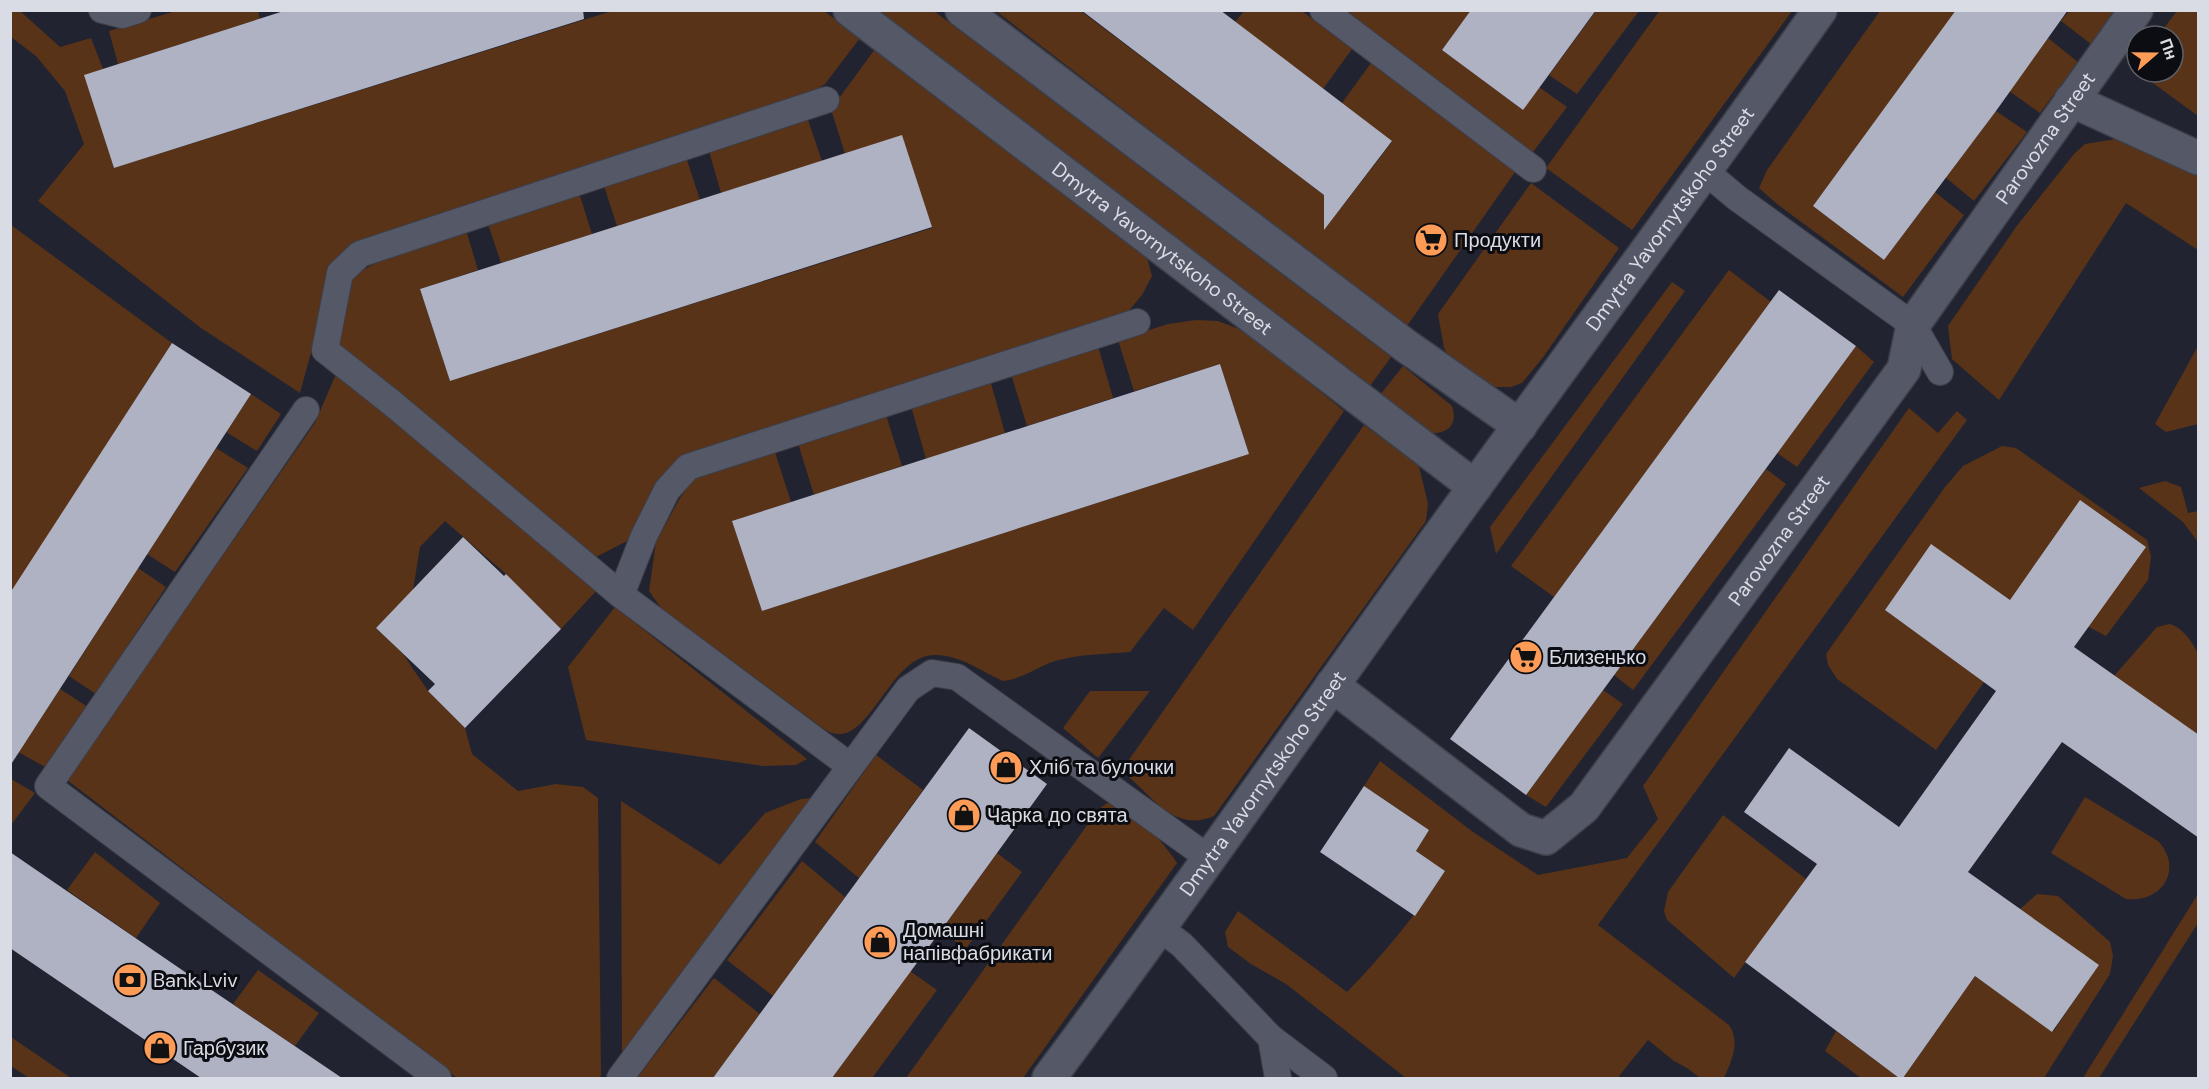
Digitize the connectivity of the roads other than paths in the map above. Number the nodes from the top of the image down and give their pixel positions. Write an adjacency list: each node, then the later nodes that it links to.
1 (102, 10): 2 (lane)
2 (138, 10)
3 (850, 10): 18 (street, Dmytra Yavornytskoho Street)
4 (962, 10): 17 (street)
5 (1323, 10): 11 (lane)
6 (1820, 10): 12 (street, Dmytra Yavornytskoho Street)
7 (2136, 10): 9 (street, Parovozna Street)
8 (826, 100): 19 (lane)
9 (2071, 100): 10 (street); 14 (street, Parovozna Street)
10 (2199, 158)
11 (1533, 169)
12 (1706, 172): 14 (lane); 17 (street, Dmytra Yavornytskoho Street)
13 (1137, 322): 19 (lane)
14 (1914, 325): 15 (lane); 20 (street, Parovozna Street)
15 (1940, 372)
16 (306, 410): 25 (lane)
17 (1520, 426): 18 (street, Dmytra Yavornytskoho Street)
18 (1474, 487): 20 (street, Dmytra Yavornytskoho Street)
19 (621, 595): 21 (lane)
20 (1332, 685): 22 (street, Dmytra Yavornytskoho Street)
21 (850, 766): 22 (lane); 26 (lane)
22 (1210, 859): 23 (street, Dmytra Yavornytskoho Street)
23 (1161, 929): 24 (lane); 27 (street, Dmytra Yavornytskoho Street)
24 (1271, 1038): 28 (lane); 29 (lane)
25 (438, 1078)
26 (620, 1078)
27 (1049, 1078)
28 (1278, 1078)
29 (1324, 1078)

